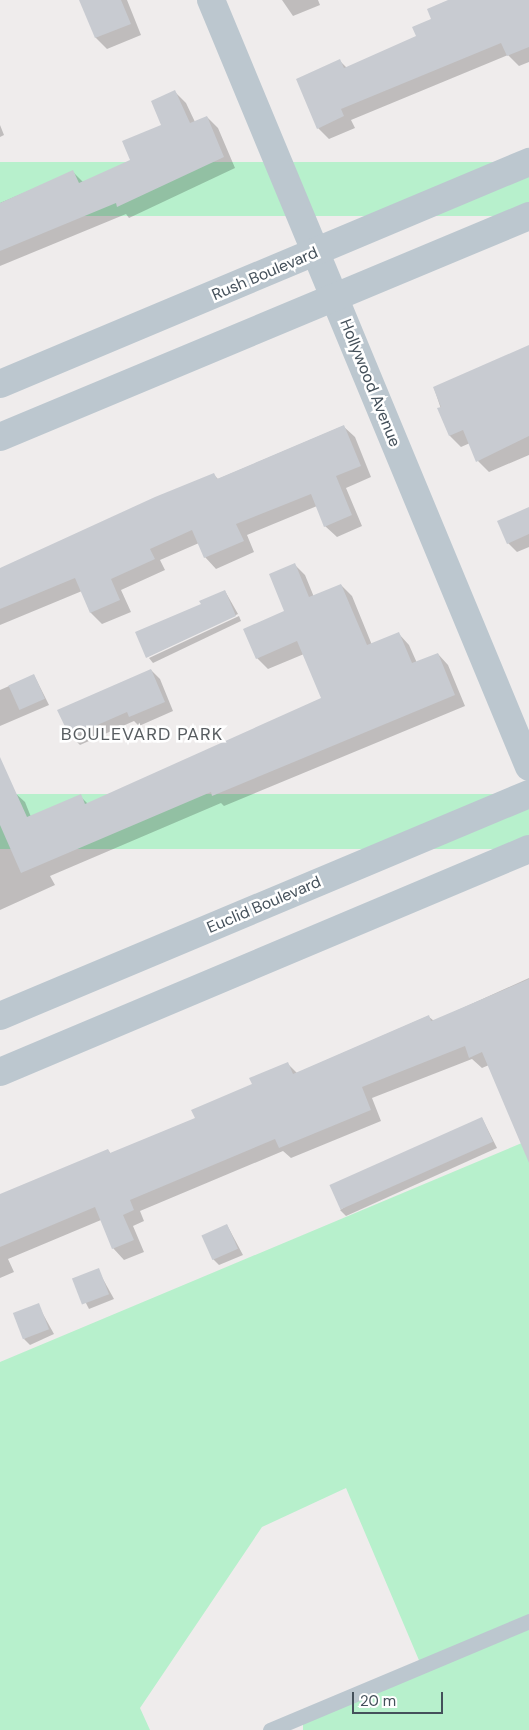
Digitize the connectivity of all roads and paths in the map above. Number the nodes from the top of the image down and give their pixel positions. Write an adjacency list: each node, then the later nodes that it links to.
1 (212, 0): 4 (street, Hollywood Avenue)
2 (529, 162): 4 (street, Rush Boulevard)
3 (529, 216): 5 (street)
4 (316, 252): 5 (street, Hollywood Avenue); 6 (street, Rush Boulevard)
5 (335, 297): 7 (street); 8 (street, Hollywood Avenue)
6 (0, 384)
7 (0, 438)
8 (529, 767)
9 (529, 794): 11 (street, Euclid Boulevard)
10 (529, 849): 12 (street)
11 (0, 1016)
12 (0, 1072)
13 (529, 1621): 14 (lane)
14 (272, 1730)

